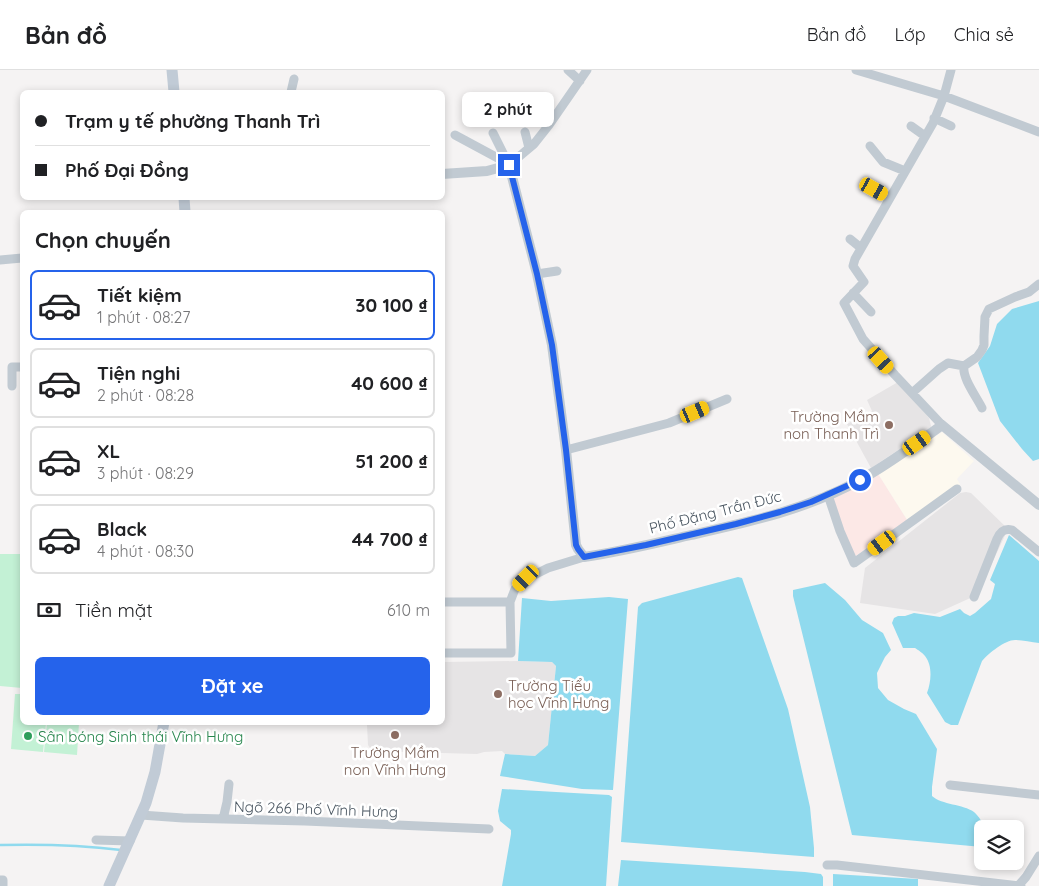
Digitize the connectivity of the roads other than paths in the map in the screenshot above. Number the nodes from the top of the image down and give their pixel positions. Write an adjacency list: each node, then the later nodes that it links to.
1 (172, 70): 8 (main road)
2 (568, 70): 7 (street)
3 (587, 70): 7 (street)
4 (856, 70): 10 (street)
5 (951, 70): 10 (street)
6 (294, 79): 9 (street)
7 (580, 81): 20 (street)
8 (174, 90)
9 (291, 90)
10 (944, 96): 11 (street); 15 (street)
11 (934, 118): 13 (street); 18 (street)
12 (911, 126): 18 (street)
13 (950, 126)
14 (525, 132): 20 (street)
15 (1039, 132)
16 (493, 133): 21 (street)
17 (455, 135): 21 (street)
18 (925, 136): 22 (street)
19 (870, 146): 22 (street)
20 (529, 148): 21 (street)
21 (508, 164): 23 (street); 31 (street)
22 (905, 171): 25 (street)
23 (445, 174)
24 (874, 189): 25 (street)
25 (890, 198): 27 (street)
26 (850, 239): 27 (street)
27 (862, 248): 33 (street)
28 (20, 258): 29 (street)
29 (0, 260)
30 (557, 271): 31 (street)
31 (537, 274): 42 (street)
32 (1039, 284): 35 (street)
33 (853, 293): 34 (street); 38 (street)
34 (871, 312)
35 (964, 366): 38 (street); 40 (street)
36 (20, 367): 37 (street)
37 (12, 386)
38 (912, 394): 41 (street)
39 (727, 399): 42 (street)
40 (982, 408)
41 (942, 425): 44 (street, Phố Đặng Trần Đức); 45 (street)
42 (566, 450): 47 (street)
43 (958, 489): 44 (street)
44 (828, 495): 47 (street, Phố Đặng Trần Đức)
45 (1039, 505)
46 (1039, 552): 48 (street)
47 (584, 557): 50 (street)
48 (974, 597)
49 (445, 602): 50 (street)
50 (510, 602): 51 (street)
51 (445, 652)
52 (163, 725): 56 (main road)
53 (229, 784): 57 (street)
54 (950, 785): 55 (street)
55 (1039, 795)
56 (141, 815): 57 (street, Ngõ 266 Phố Vĩnh Hưng); 60 (main road)
57 (223, 819): 58 (street, Ngõ 266 Phố Vĩnh Hưng)
58 (489, 830)
59 (96, 840): 60 (street)
60 (130, 841): 65 (main road)
61 (1039, 856): 66 (street)
62 (827, 866): 66 (street)
63 (0, 880): 64 (street)
64 (3, 886)
65 (109, 886)
66 (1020, 886)

